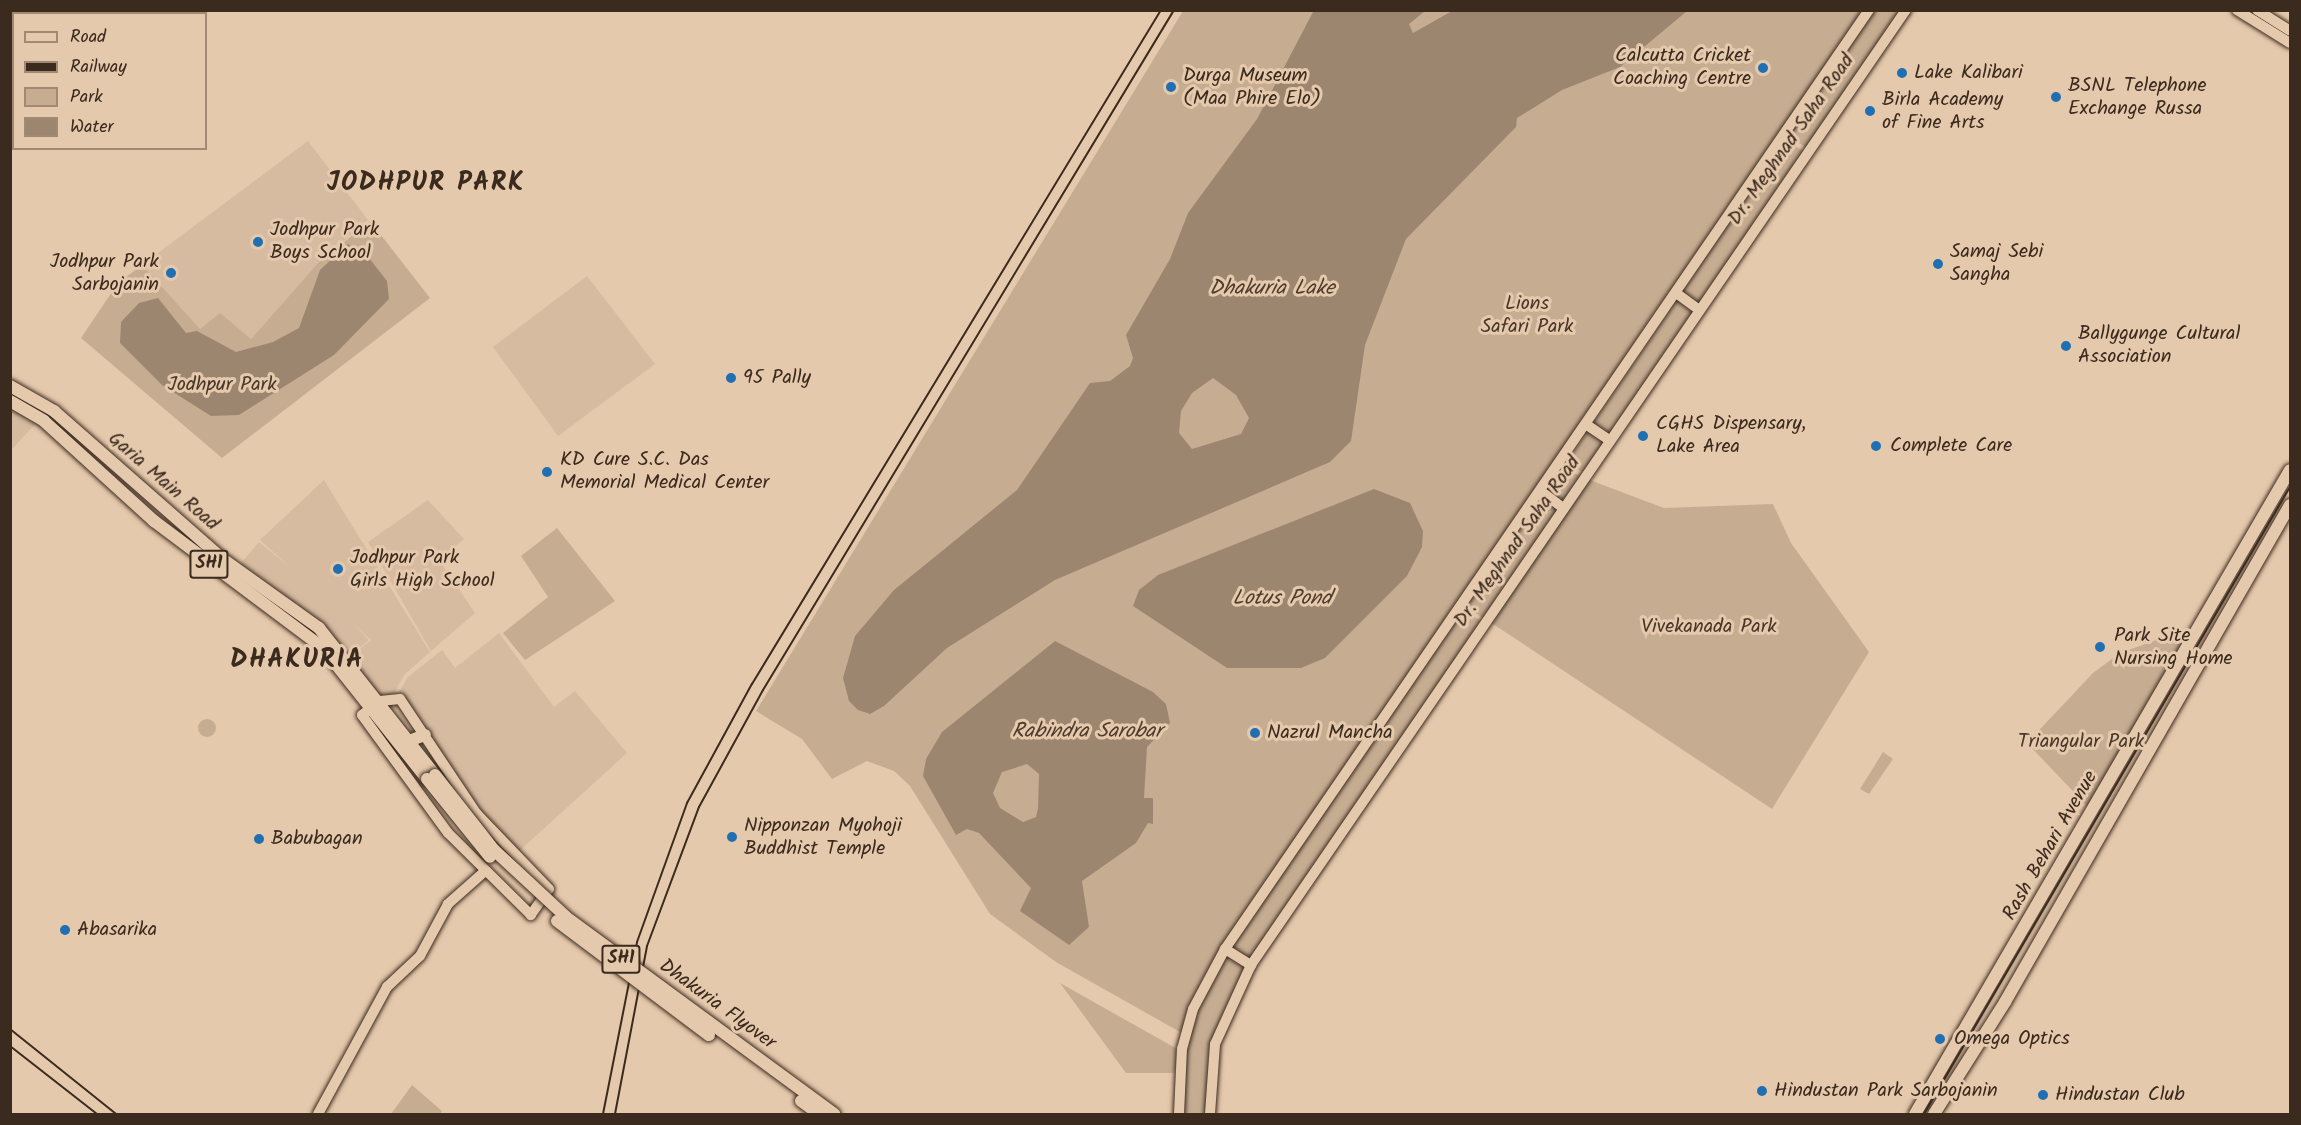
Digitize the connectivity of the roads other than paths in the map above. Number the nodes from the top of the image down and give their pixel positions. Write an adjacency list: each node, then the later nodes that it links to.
1 (1869, 10): 7 (street, Dr. Meghnad Saha Road)
2 (1906, 10): 8 (street, Dr. Meghnad Saha Road)
3 (2237, 10): 6 (street)
4 (2257, 10): 5 (street)
5 (2290, 31)
6 (2290, 43)
7 (1676, 293): 8 (street); 11 (street, Dr. Meghnad Saha Road)
8 (1697, 309): 12 (street, Dr. Meghnad Saha Road)
9 (10, 386): 17 (main road, Garia Main Road / SH1)
10 (10, 401): 17 (main road, SH1)
11 (1587, 425): 12 (street); 14 (street, Dr. Meghnad Saha Road)
12 (1610, 440): 16 (street, Dr. Meghnad Saha Road)
13 (2290, 470): 29 (main road, Rash Behari Avenue)
14 (1542, 492): 16 (street); 22 (street, Dr. Meghnad Saha Road)
15 (2290, 505): 30 (main road, Rash Behari Avenue)
16 (1563, 508): 23 (street, Dr. Meghnad Saha Road)
17 (371, 708): 18 (street); 19 (main road, Garia Main Road / SH1); 19 (street)
18 (425, 735): 19 (main road); 21 (street)
19 (400, 747): 20 (main road, Dhakuria Flyover / SH1); 21 (street)
20 (431, 777): 25 (main road, Dhakuria Flyover / SH1, bridge); 26 (main road, Dhakuria Flyover / SH1, bridge)
21 (485, 872): 24 (street)
22 (1225, 949): 23 (street); 27 (street, Dr. Meghnad Saha Road)
23 (1251, 964): 28 (street, Dr. Meghnad Saha Road)
24 (318, 1114)
25 (819, 1114)
26 (834, 1114)
27 (1179, 1114)
28 (1210, 1114)
29 (1915, 1114)
30 (1934, 1114)

